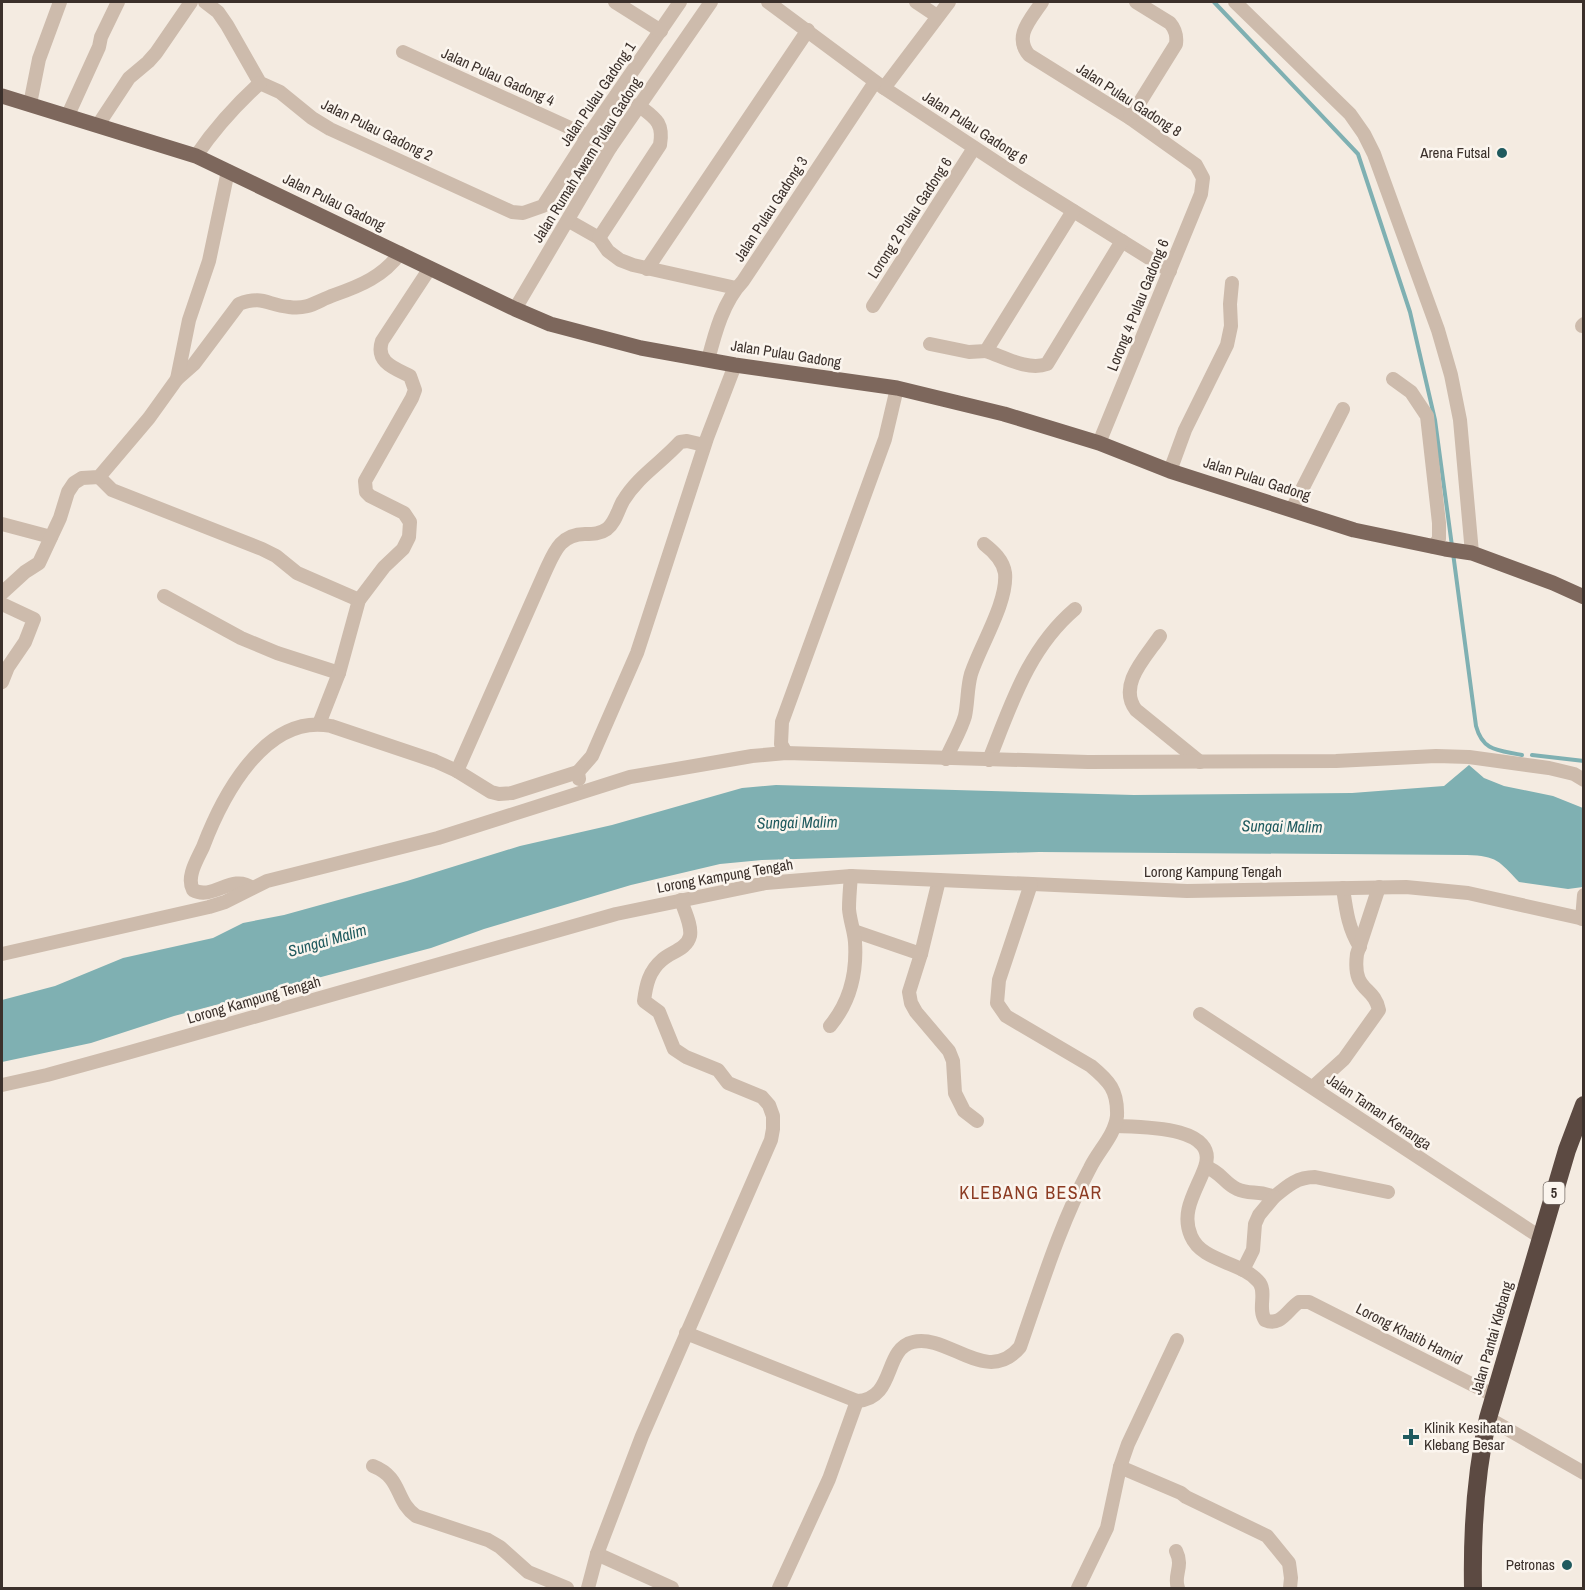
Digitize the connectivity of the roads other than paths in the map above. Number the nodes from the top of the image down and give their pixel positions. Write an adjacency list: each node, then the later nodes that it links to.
1 (60, 2): 21 (street)
2 (118, 2): 23 (street)
3 (191, 2): 25 (street)
4 (205, 2): 18 (street)
5 (615, 2): 16 (street)
6 (680, 2): 16 (street, Jalan Pulau Gadong 1)
7 (711, 2): 22 (street, Jalan Rumah Awam Pulau Gadong)
8 (768, 2): 15 (street, Jalan Pulau Gadong 6)
9 (916, 2): 14 (street)
10 (949, 2): 14 (street, Jalan Pulau Gadong 3)
11 (1042, 2): 24 (street, Jalan Pulau Gadong 8)
12 (1136, 2): 24 (street)
13 (1235, 2): 62 (street)
14 (938, 16): 19 (street, Jalan Pulau Gadong 3)
15 (808, 30): 19 (street, Jalan Pulau Gadong 6); 39 (street)
16 (661, 31): 26 (street, Jalan Pulau Gadong 1)
17 (403, 52): 26 (street, Jalan Pulau Gadong 4)
18 (260, 83): 29 (street); 32 (street, Jalan Pulau Gadong 2)
19 (880, 85): 28 (street, Jalan Pulau Gadong 6); 42 (street, Jalan Pulau Gadong 3)
20 (2, 96): 21 (main road, Jalan Pulau Gadong)
21 (30, 104): 23 (main road, Jalan Pulau Gadong)
22 (638, 105): 27 (street, Jalan Rumah Awam Pulau Gadong); 35 (street)
23 (68, 115): 25 (main road, Jalan Pulau Gadong)
24 (1130, 118): 31 (street, Jalan Pulau Gadong 8)
25 (98, 125): 29 (main road, Jalan Pulau Gadong)
26 (588, 136): 27 (street, Jalan Pulau Gadong 4); 32 (street, Jalan Pulau Gadong 1)
27 (610, 148): 34 (street, Jalan Rumah Awam Pulau Gadong)
28 (974, 148): 33 (street, Jalan Pulau Gadong 6); 43 (street, Lorong 2 Pulau Gadong 6)
29 (196, 156): 30 (main road, Jalan Pulau Gadong)
30 (228, 171): 37 (main road, Jalan Pulau Gadong); 49 (street)
31 (1203, 178): 40 (street, Lorong 4 Pulau Gadong 6)
32 (543, 206)
33 (1073, 211): 36 (street, Jalan Pulau Gadong 6); 46 (street)
34 (568, 221): 35 (street); 44 (street, Jalan Rumah Awam Pulau Gadong)
35 (599, 238): 39 (street)
36 (1122, 241): 40 (street, Jalan Pulau Gadong 6); 46 (street)
37 (400, 253): 38 (main road, Jalan Pulau Gadong); 49 (street)
38 (430, 267): 44 (main road, Jalan Pulau Gadong); 66 (street)
39 (647, 269): 42 (street)
40 (1170, 271): 53 (street, Lorong 4 Pulau Gadong 6)
41 (1232, 283): 55 (street)
42 (736, 288): 47 (street, Jalan Pulau Gadong 3)
43 (873, 306)
44 (515, 309): 47 (main road, Jalan Pulau Gadong)
45 (930, 344): 46 (street)
46 (986, 351)
47 (708, 360): 48 (main road, Jalan Pulau Gadong)
48 (735, 365): 51 (main road, Jalan Pulau Gadong); 54 (street)
49 (177, 379): 56 (street)
50 (1393, 379): 61 (street)
51 (897, 388): 53 (main road, Jalan Pulau Gadong); 73 (street)
52 (1343, 409): 57 (street)
53 (1099, 443): 55 (main road, Jalan Pulau Gadong)
54 (704, 445): 77 (street); 78 (street)
55 (1170, 471): 57 (main road, Jalan Pulau Gadong)
56 (99, 477): 59 (street); 66 (street)
57 (1292, 509): 61 (main road, Jalan Pulau Gadong)
58 (2, 524): 59 (street)
59 (51, 537): 63 (street)
60 (984, 544): 74 (street)
61 (1439, 548): 62 (main road, Jalan Pulau Gadong)
62 (1468, 552): 65 (main road, Jalan Pulau Gadong)
63 (2, 593)
64 (164, 596): 70 (street)
65 (1584, 597)
66 (359, 600): 70 (street)
67 (2, 604): 71 (street)
68 (1075, 609): 75 (street)
69 (1160, 636): 76 (street)
70 (339, 673): 72 (street)
71 (2, 682)
72 (320, 724): 77 (street); 85 (street)
73 (786, 753): 74 (street); 80 (street)
74 (946, 759): 75 (street)
75 (989, 760): 76 (street)
76 (1200, 762): 79 (street)
77 (457, 771): 78 (street)
78 (578, 772): 80 (street)
79 (1584, 780)
80 (581, 793): 85 (street)
81 (851, 876): 82 (street, Lorong Kampung Tengah); 88 (street, Lorong Kampung Tengah); 90 (street)
82 (939, 880): 83 (street, Lorong Kampung Tengah); 93 (street)
83 (1031, 884): 86 (street, Lorong Kampung Tengah); 100 (street)
84 (1379, 887): 86 (street, Lorong Kampung Tengah); 89 (street, Lorong Kampung Tengah); 91 (street)
85 (252, 888): 92 (street)
86 (1343, 888): 91 (street)
87 (1584, 895): 89 (street)
88 (681, 900): 96 (street, Lorong Kampung Tengah); 106 (street)
89 (1583, 919)
90 (854, 931): 93 (street); 95 (street)
91 (1360, 947): 97 (street)
92 (2, 954)
93 (921, 954): 99 (street)
94 (1200, 1014): 97 (street, Jalan Taman Kenanga)
95 (830, 1026)
96 (2, 1085)
97 (1313, 1087): 104 (street, Jalan Taman Kenanga)
98 (1584, 1105): 104 (highway, Jalan Pantai Klebang / 5)
99 (977, 1120)
100 (1115, 1126): 101 (street); 109 (street)
101 (1206, 1167): 103 (street); 105 (street)
102 (1388, 1192): 103 (street)
103 (1274, 1197): 105 (street)
104 (1540, 1237): 108 (highway, Jalan Pantai Klebang / 5)
105 (1243, 1270): 108 (street, Lorong Khatib Hamid)
106 (686, 1333): 109 (street); 115 (street)
107 (1177, 1340): 112 (street)
108 (1493, 1395): 110 (highway, Jalan Pantai Klebang / 5)
109 (857, 1401): 119 (street)
110 (1488, 1418): 113 (street); 123 (highway, Jalan Pantai Klebang / 5)
111 (373, 1466): 116 (street)
112 (1120, 1467): 120 (street); 122 (street)
113 (1584, 1473)
114 (1176, 1551): 121 (street)
115 (597, 1554): 117 (street); 118 (street)
116 (567, 1588)
117 (588, 1588)
118 (672, 1588)
119 (779, 1588)
120 (1078, 1588)
121 (1178, 1588)
122 (1290, 1588)
123 (1473, 1588)

